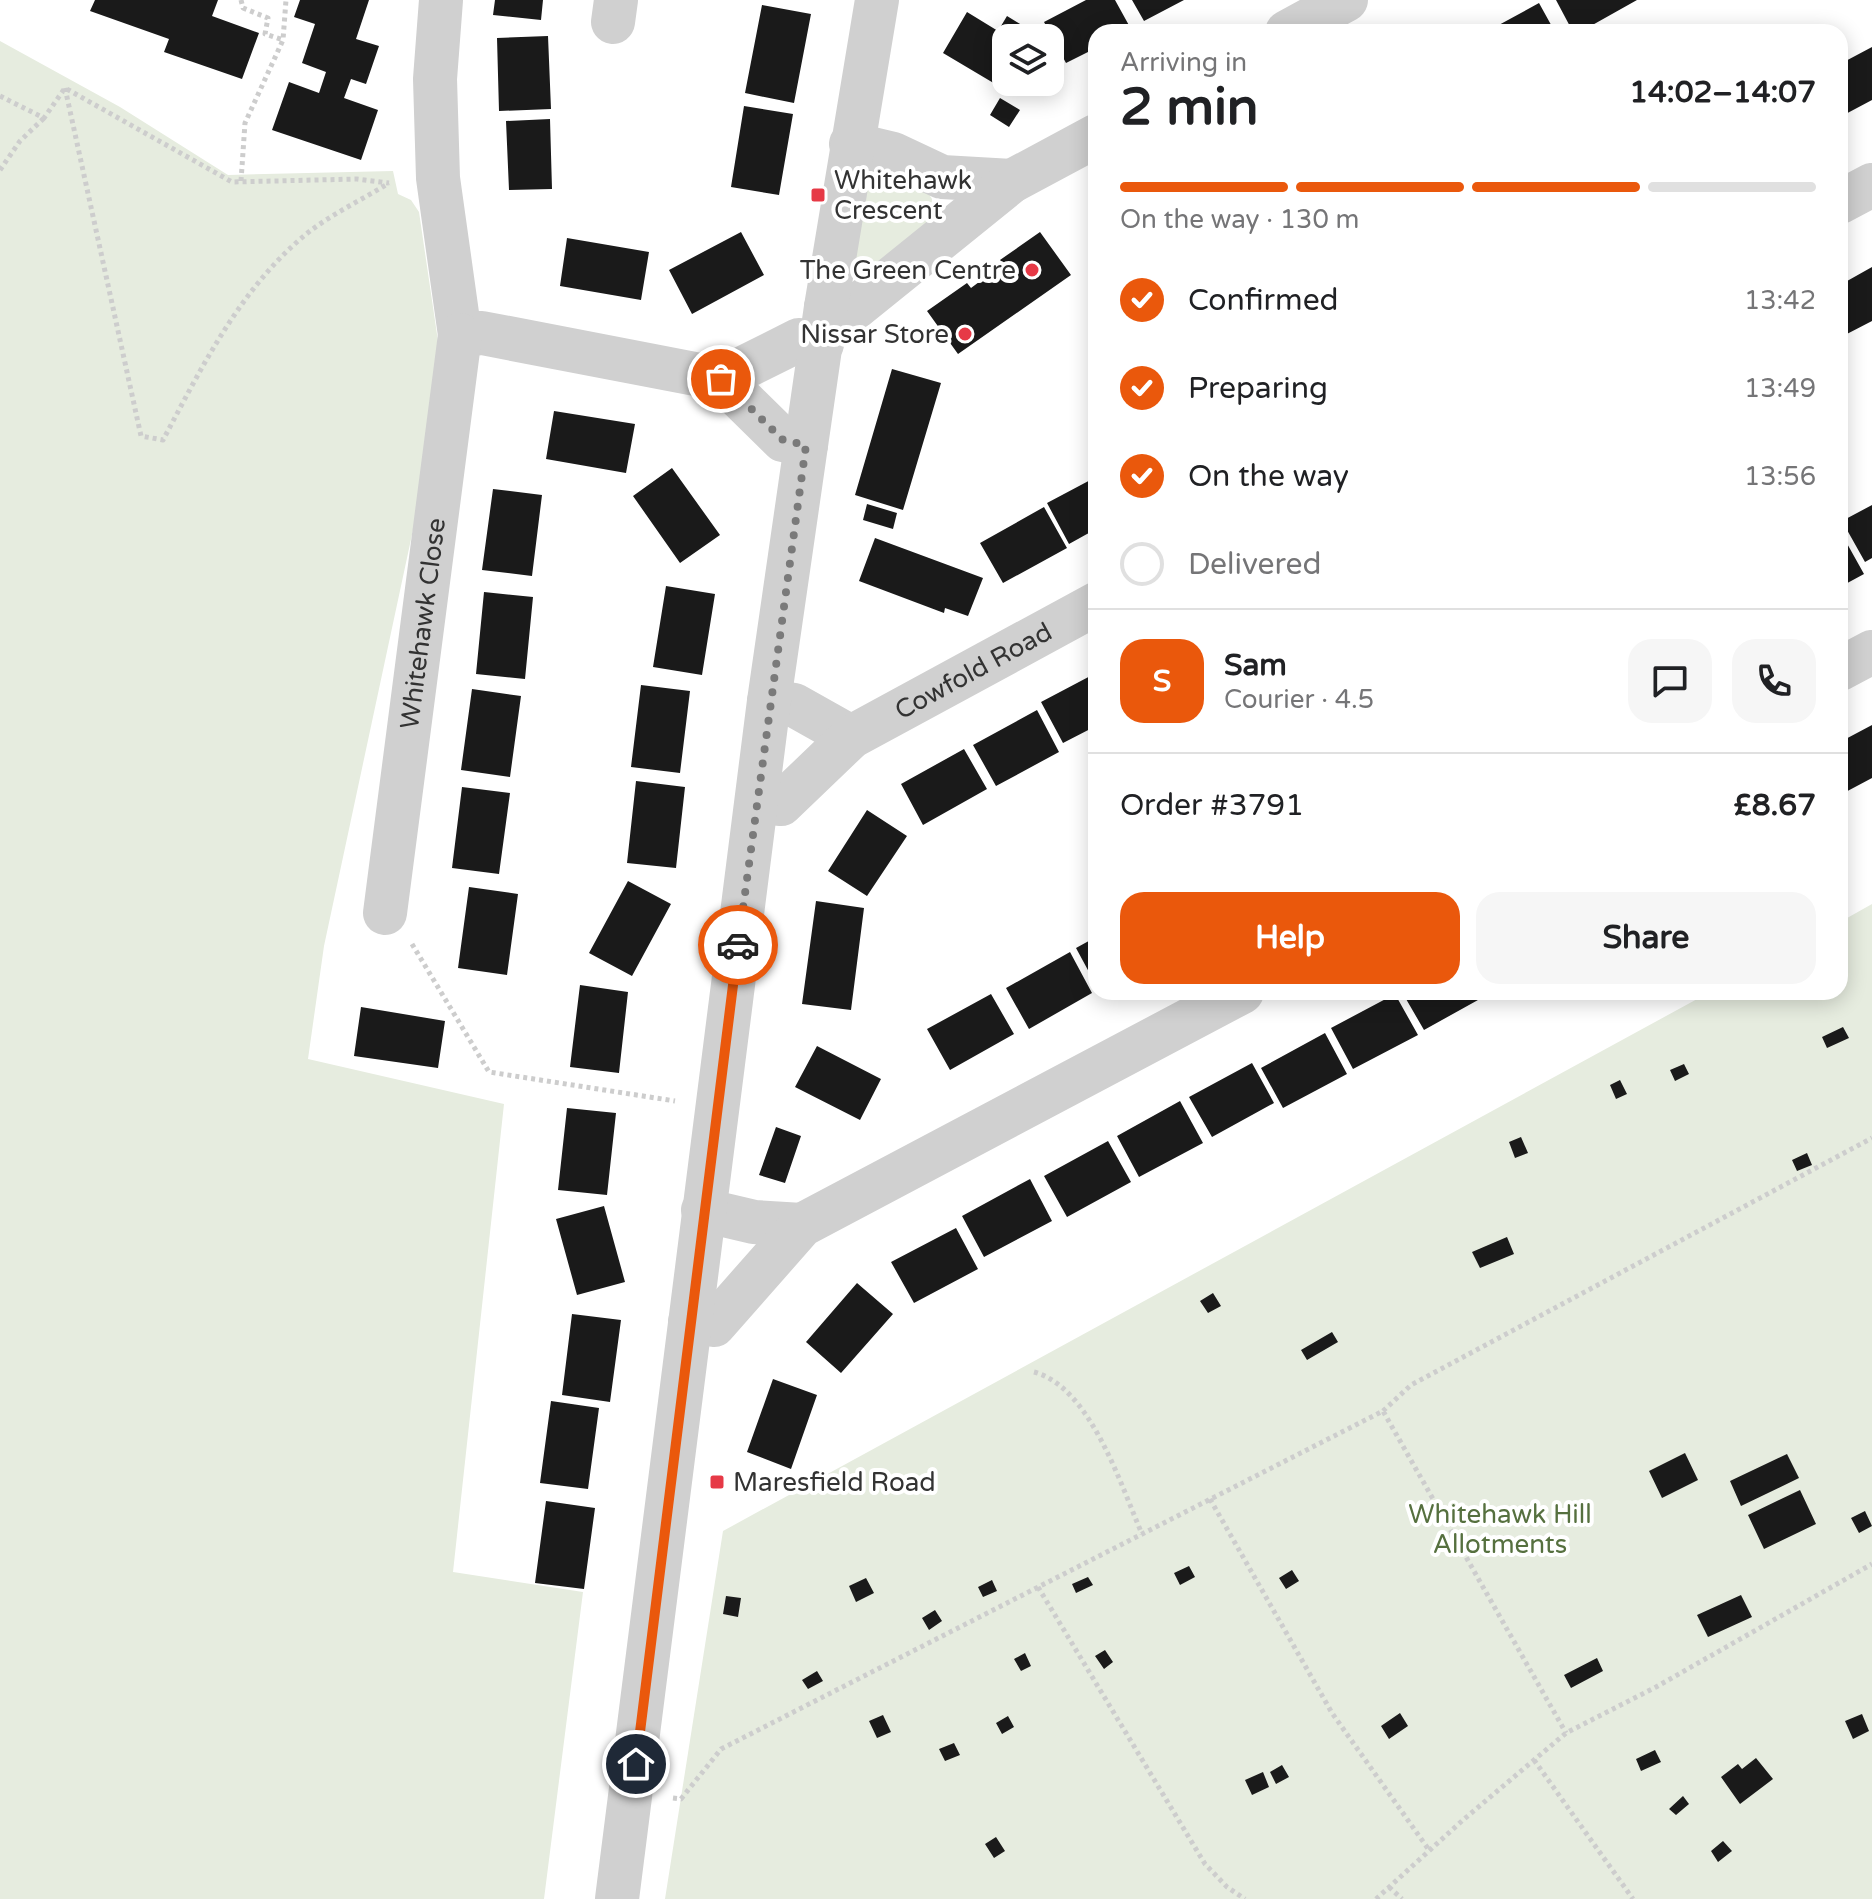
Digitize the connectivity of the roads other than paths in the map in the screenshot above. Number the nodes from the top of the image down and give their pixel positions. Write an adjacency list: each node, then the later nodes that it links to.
1 (441, 0): 11 (street)
2 (877, 0): 6 (street)
3 (1346, 0): 4 (street)
4 (1302, 24)
5 (1088, 140): 7 (street)
6 (851, 144): 7 (street); 10 (street)
7 (1012, 181): 10 (street)
8 (1872, 185): 9 (street)
9 (1848, 198)
10 (824, 325): 12 (street); 13 (street)
11 (460, 335): 12 (street); 20 (street, Whitehawk Close)
12 (721, 379): 13 (street)
13 (806, 445): 17 (street)
14 (1088, 608): 18 (street, Cowfold Road)
15 (1872, 652): 16 (street)
16 (1848, 665)
17 (769, 701): 18 (street); 19 (street)
18 (851, 737): 19 (street, Cowfold Road)
19 (757, 802): 22 (street)
20 (385, 913)
21 (1227, 1000): 23 (street)
22 (703, 1210): 23 (street); 24 (street)
23 (802, 1225): 24 (street)
24 (690, 1322): 25 (street)
25 (617, 1899)

